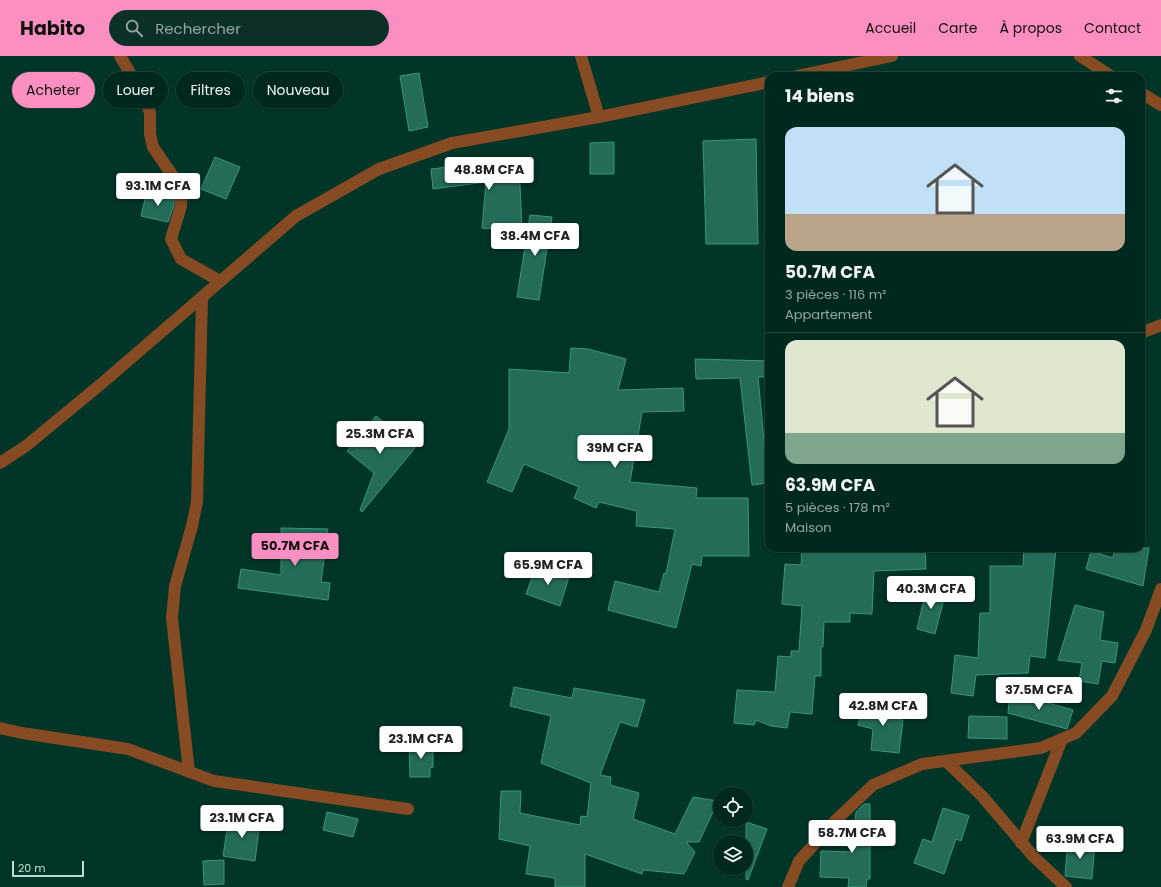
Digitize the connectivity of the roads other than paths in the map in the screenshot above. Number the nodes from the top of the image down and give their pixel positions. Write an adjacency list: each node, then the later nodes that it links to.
1 (120, 56): 11 (street)
2 (581, 56): 10 (street)
3 (892, 56): 5 (street)
4 (1080, 56): 6 (street)
5 (816, 72)
6 (1105, 72)
7 (765, 83): 10 (street)
8 (1145, 95): 9 (street)
9 (1161, 105)
10 (599, 118): 11 (street)
11 (220, 281): 12 (street)
12 (202, 297): 15 (street); 20 (street)
13 (1161, 325): 14 (street)
14 (1145, 331)
15 (0, 463)
16 (1161, 589): 18 (street)
17 (0, 728): 20 (street)
18 (1062, 739): 19 (street); 22 (street)
19 (946, 761): 22 (street); 23 (street)
20 (189, 772): 21 (street)
21 (408, 809)
22 (1022, 843): 24 (street)
23 (788, 887)
24 (1066, 887)

